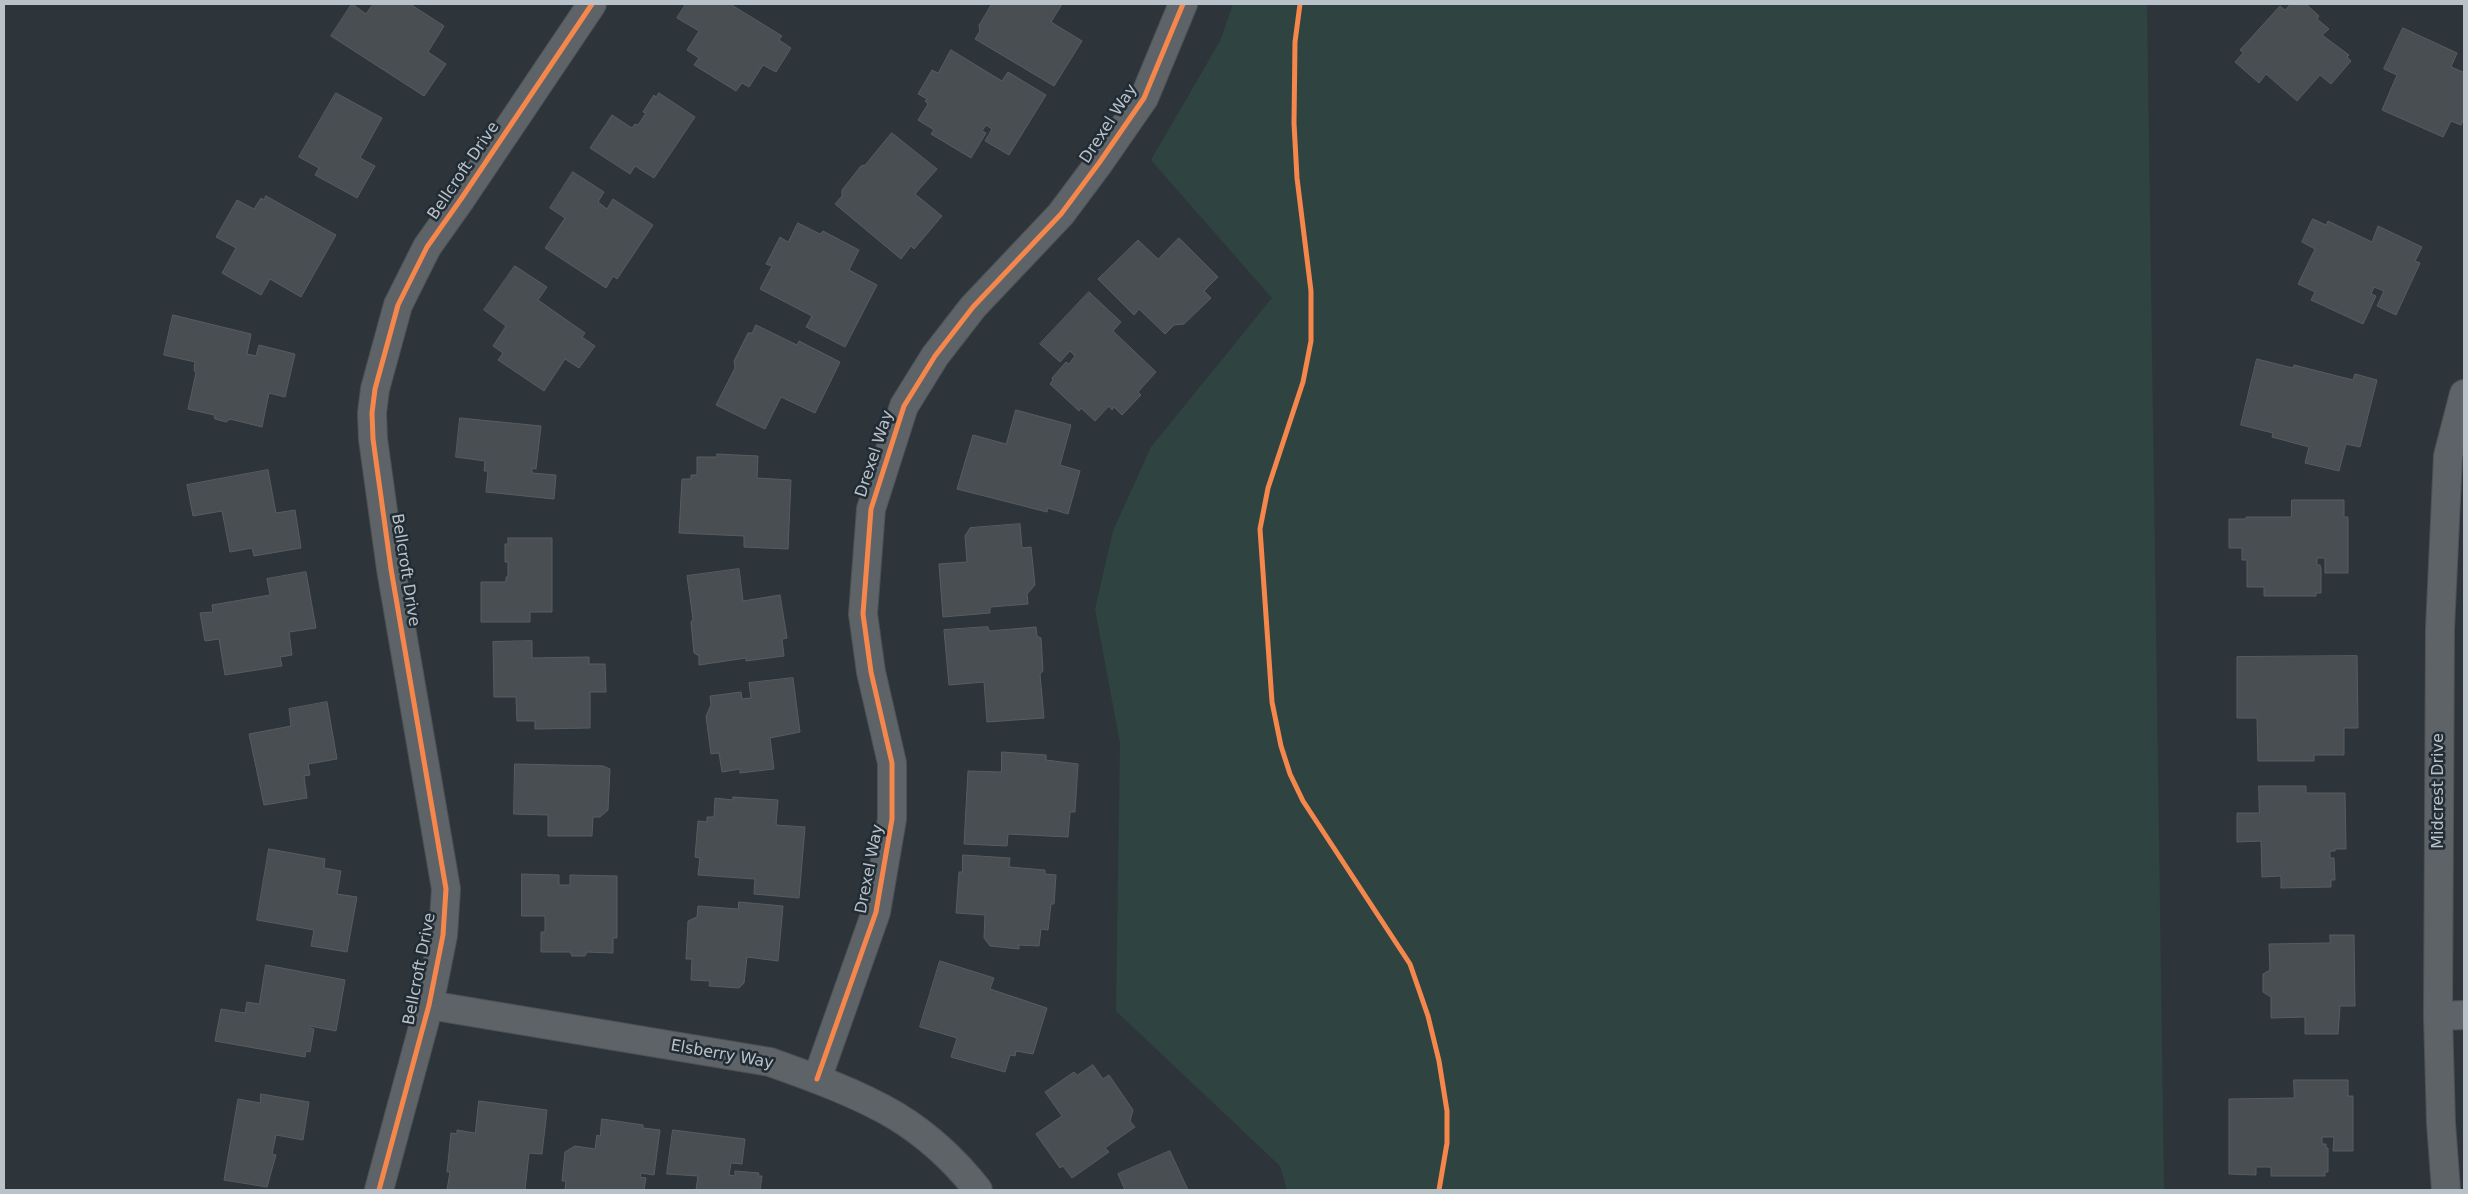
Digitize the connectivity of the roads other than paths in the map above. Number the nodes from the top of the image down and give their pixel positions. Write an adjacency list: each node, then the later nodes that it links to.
1 (592, 4): 4 (street, Bellcroft Drive)
2 (1183, 4): 7 (street, Drexel Way)
3 (2464, 394): 6 (street, Midcrest Drive)
4 (429, 1005): 7 (street, Elsberry Way); 8 (street, Bellcroft Drive)
5 (2464, 1015): 6 (street)
6 (2438, 1016): 10 (street, Midcrest Drive)
7 (817, 1079): 9 (street, Elsberry Way)
8 (379, 1190)
9 (978, 1190)
10 (2446, 1190)

